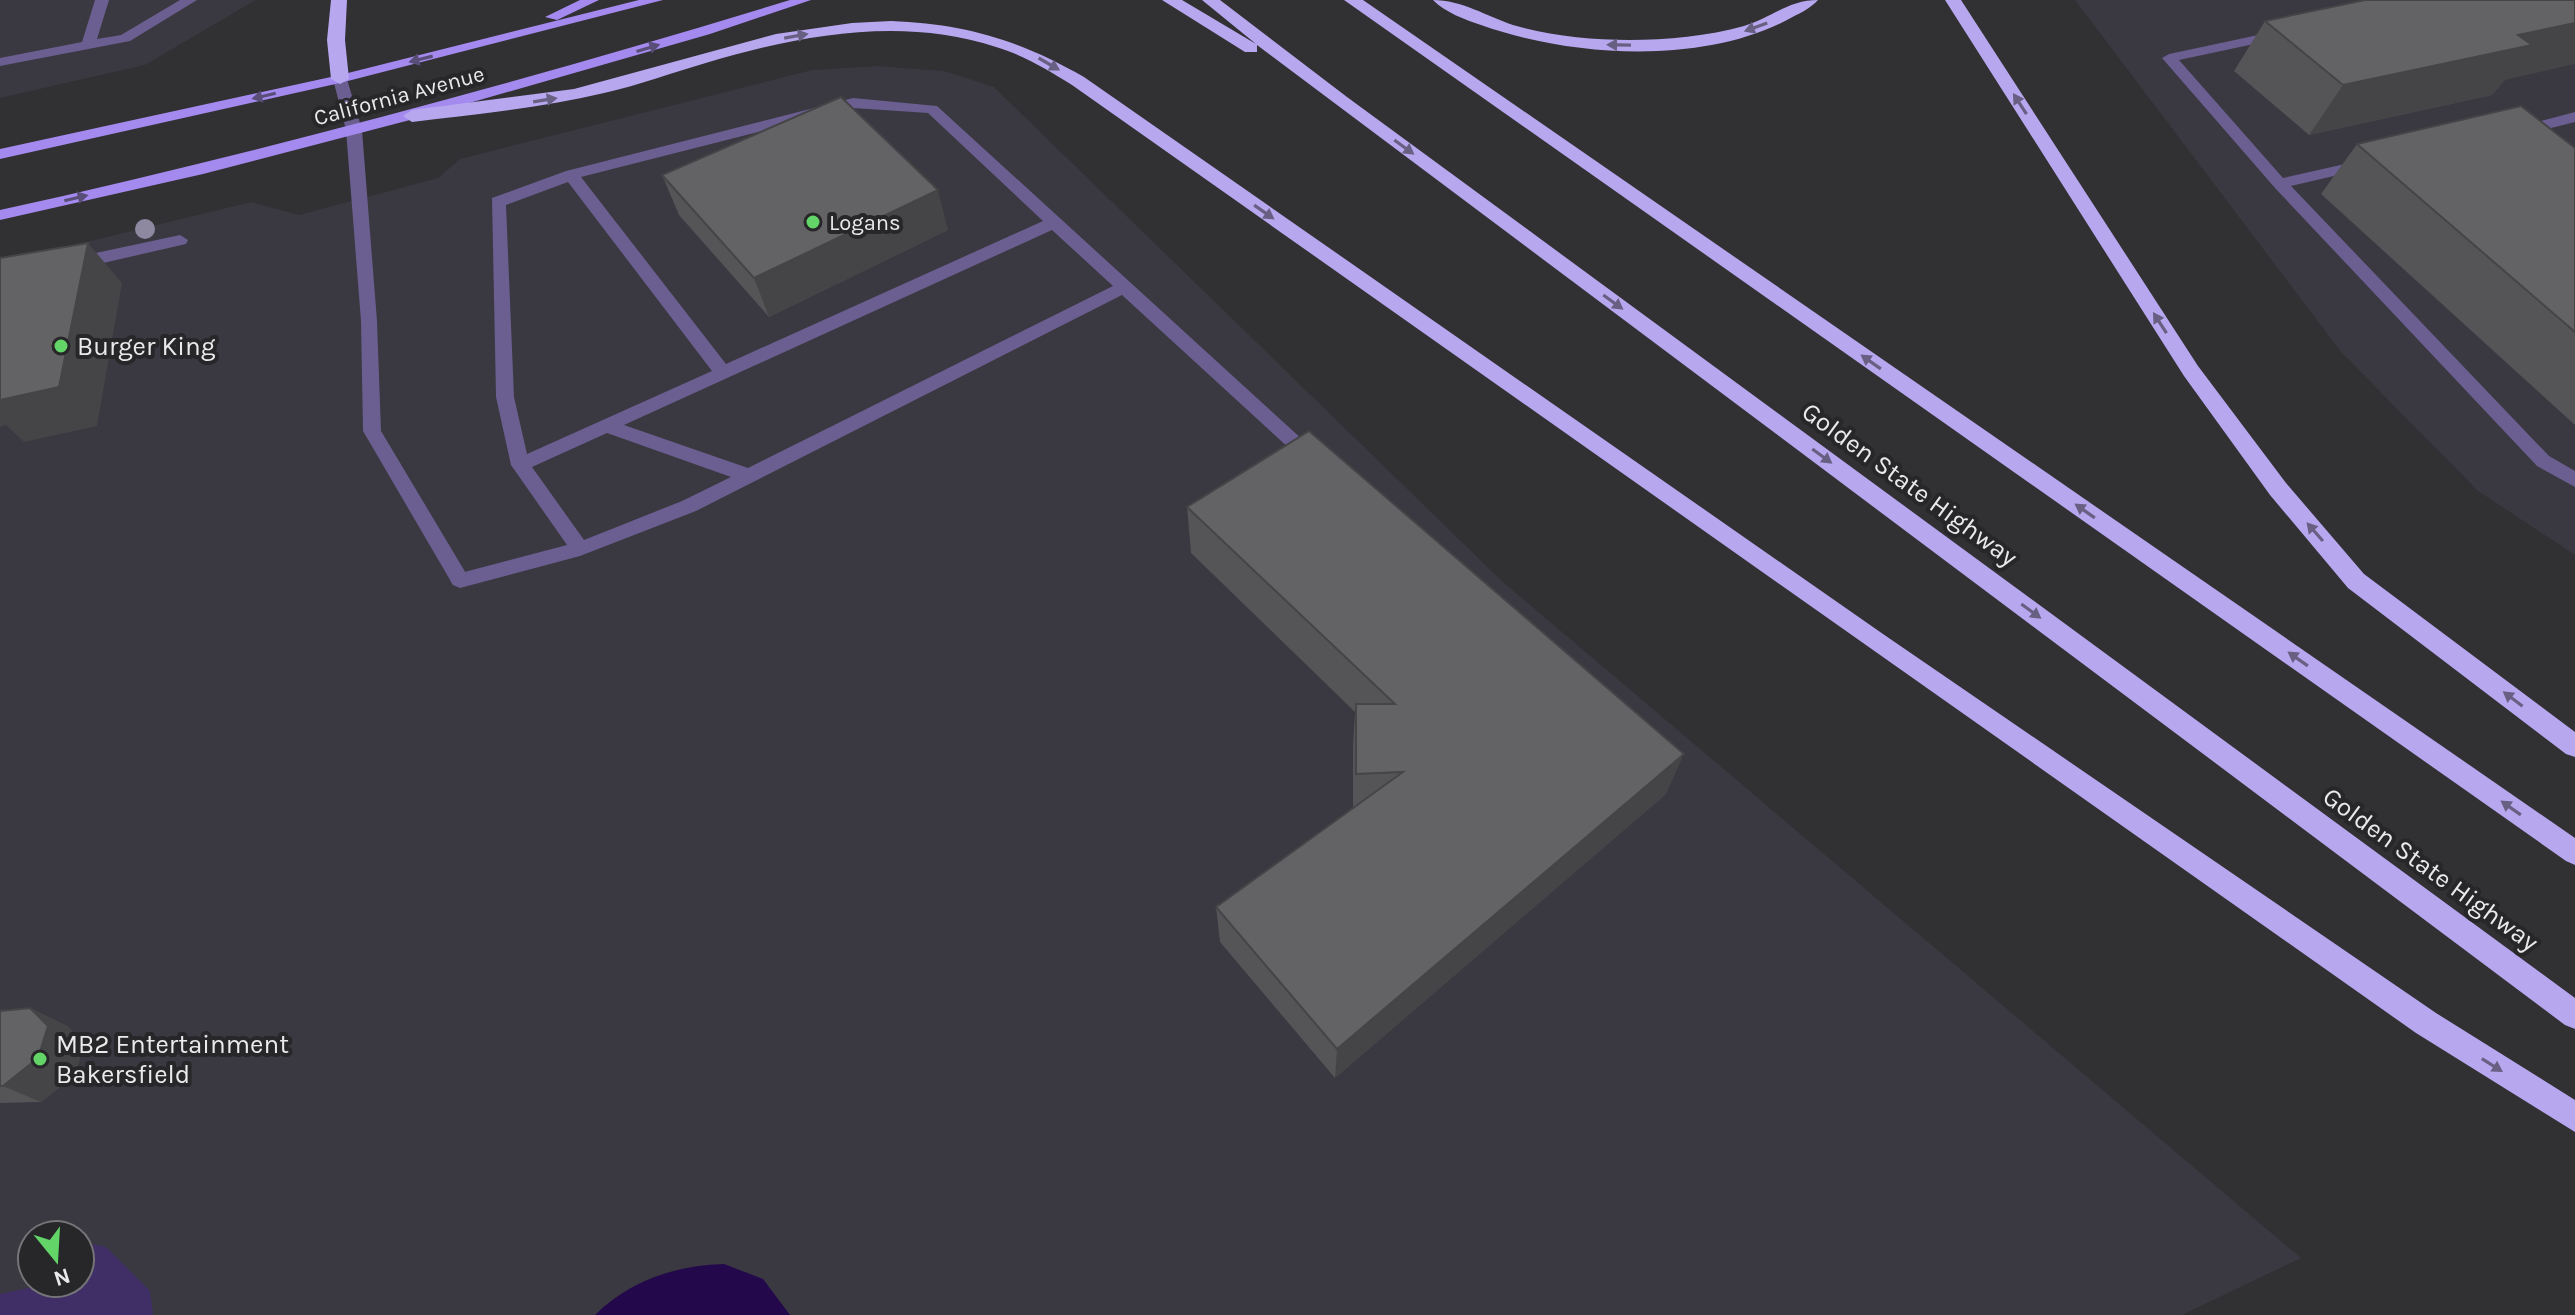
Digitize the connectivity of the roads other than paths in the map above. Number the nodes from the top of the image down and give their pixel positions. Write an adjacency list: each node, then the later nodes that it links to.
1 (102, 0): 15 (street)
2 (190, 0): 15 (street)
3 (339, 0): 17 (highway)
4 (592, 0): 14 (main road)
5 (656, 0): 14 (main road, California Avenue)
6 (804, 0): 19 (main road, California Avenue, one-way to 6)
7 (1170, 0): 18 (highway)
8 (1210, 0): 18 (highway, Golden State Highway)
9 (1352, 0): 40 (highway, one-way to 9)
10 (1441, 0): 11 (highway, one-way to 10)
11 (1810, 0)
12 (1953, 0): 39 (highway, one-way to 12)
13 (2291, 32): 26 (street)
14 (497, 41): 17 (main road, California Avenue, one-way to 17)
15 (88, 45): 16 (street)
16 (0, 62)
17 (340, 79): 21 (street); 22 (main road, California Avenue, one-way to 22)
18 (1341, 101): 41 (highway, Golden State Highway, one-way to 41)
19 (412, 116): 21 (main road, California Avenue); 42 (highway, one-way to 42)
20 (2575, 117): 23 (street)
21 (354, 130): 27 (main road, California Avenue, one-way to 21); 38 (street)
22 (0, 154)
23 (2575, 157)
24 (2385, 160): 26 (street)
25 (571, 175): 28 (street); 32 (street); 35 (street)
26 (2280, 184): 37 (street)
27 (0, 215)
28 (1055, 222): 31 (street); 32 (street)
29 (180, 240): 30 (street)
30 (56, 268)
31 (1124, 287): 34 (street); 36 (street)
32 (723, 373): 33 (street)
33 (607, 426): 35 (street); 36 (street)
34 (1297, 445)
35 (520, 465): 38 (street)
36 (750, 476): 38 (street)
37 (2575, 480)
38 (580, 549)
39 (2575, 746)
40 (2575, 853)
41 (2575, 1015)
42 (2575, 1117)

